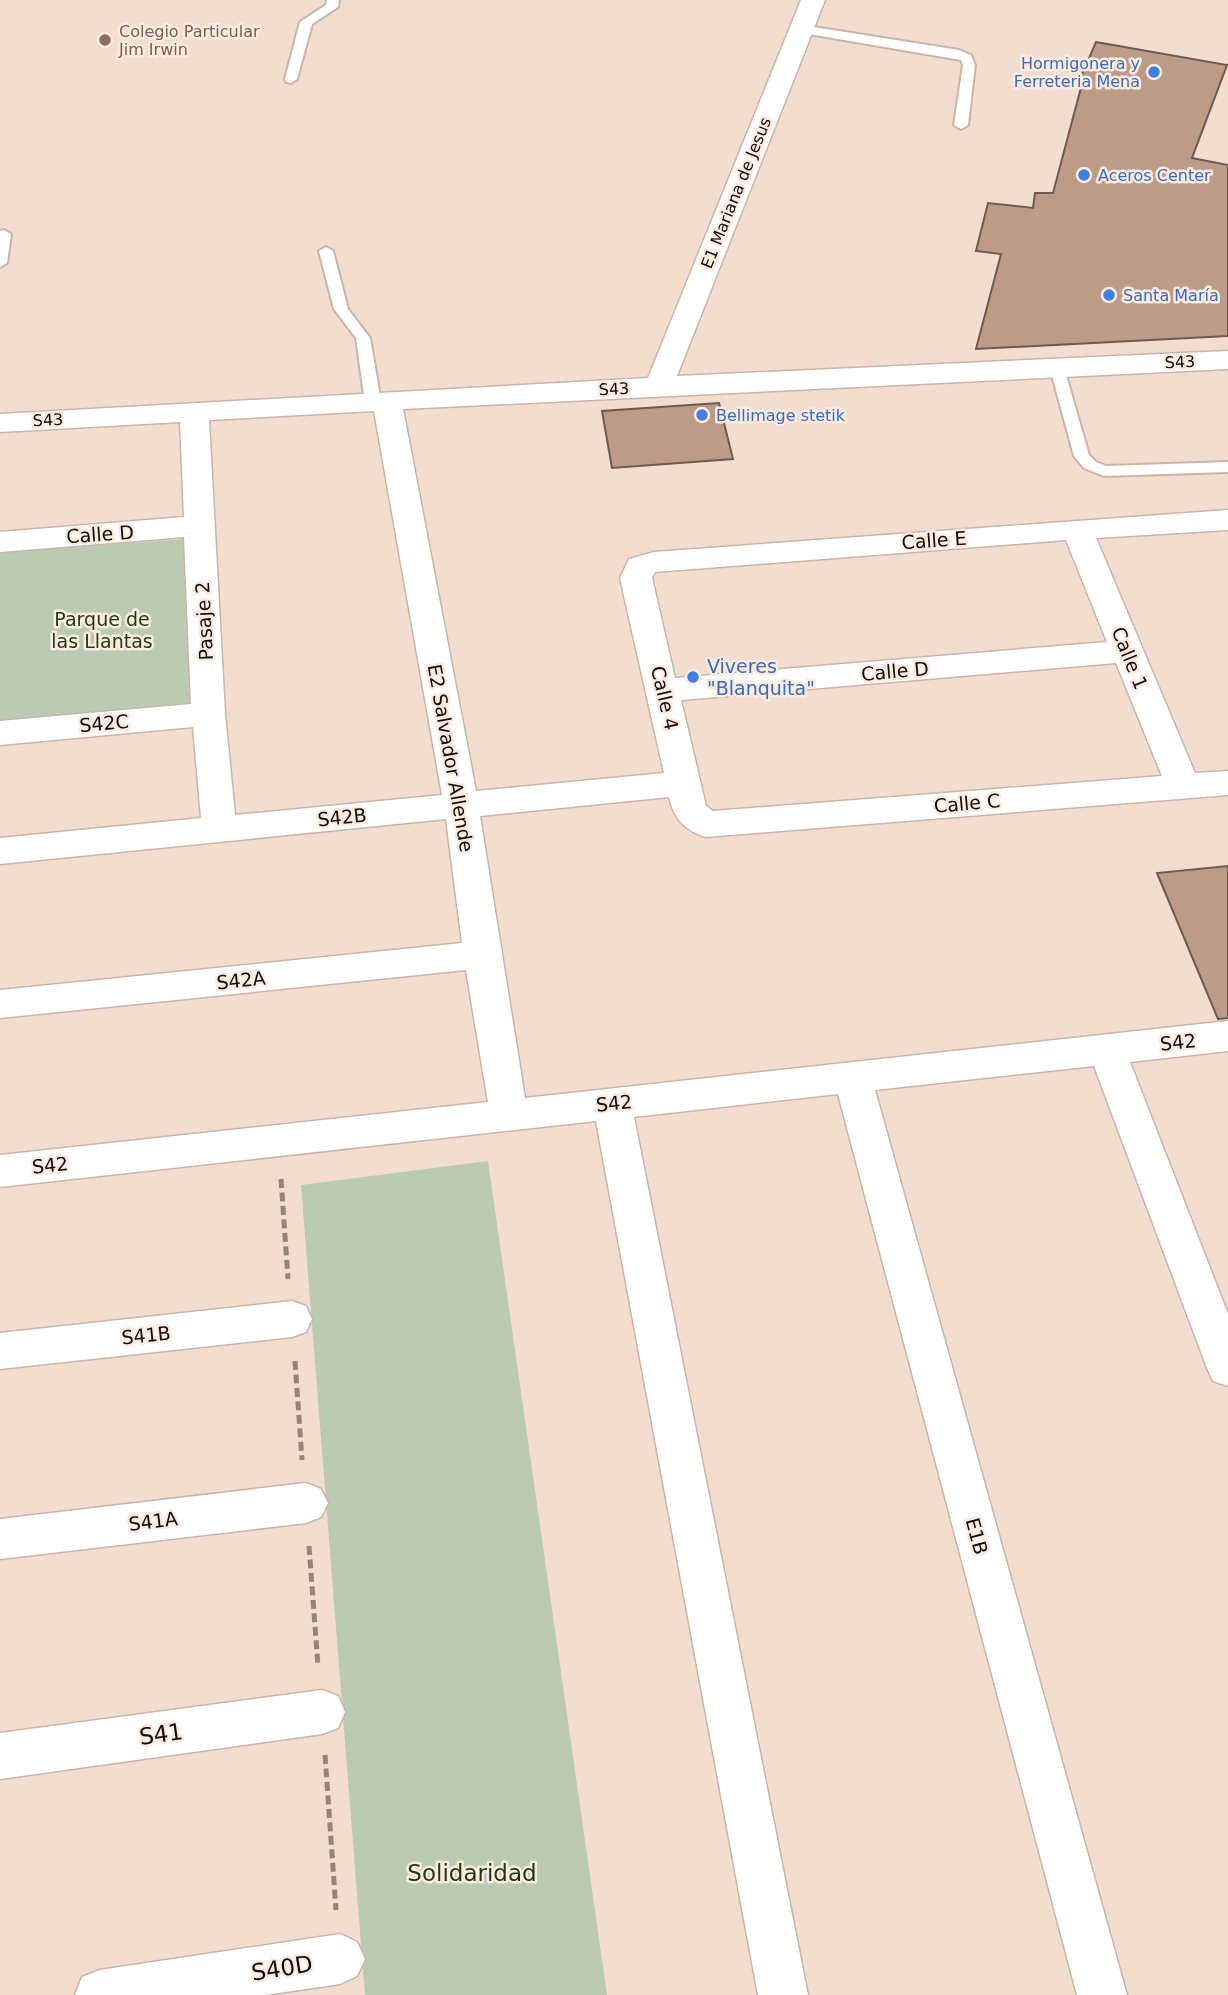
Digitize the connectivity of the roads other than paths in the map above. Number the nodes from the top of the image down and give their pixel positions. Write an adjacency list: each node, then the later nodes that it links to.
1 (333, 0): 4 (lane)
2 (813, 0): 3 (street, E1 Mariana de Jesus)
3 (801, 29): 5 (lane); 11 (street, E1 Mariana de Jesus)
4 (291, 79)
5 (961, 125)
6 (4, 234): 8 (lane)
7 (326, 251): 12 (lane)
8 (0, 263)
9 (1228, 360): 10 (street, S43)
10 (1057, 368): 11 (street, S43); 15 (lane)
11 (659, 386): 12 (street, S43)
12 (380, 402): 13 (street, S43); 28 (street, E2 Salvador Allende)
13 (194, 412): 14 (street, S43); 17 (street, Pasaje 2)
14 (0, 423)
15 (1228, 467)
16 (1228, 520): 18 (street, Calle E)
17 (199, 526): 19 (street, Calle D); 23 (street, Pasaje 2)
18 (1077, 529): 20 (street, Calle E); 21 (street, Calle 1)
19 (0, 542)
20 (640, 566): 22 (street, Calle 4)
21 (1127, 651): 22 (street, Calle D); 27 (street, Calle 1)
22 (663, 690): 25 (street, Calle 4)
23 (208, 714): 24 (street, S42C); 30 (street, Pasaje 2)
24 (0, 733)
25 (685, 783): 28 (street, S42B); 29 (street, Calle 4)
26 (1228, 783): 27 (street, Calle C)
27 (1183, 786): 29 (street, Calle C)
28 (461, 806): 30 (street, S42B); 32 (street, E2 Salvador Allende)
29 (706, 824)
30 (219, 829): 31 (street, S42B)
31 (0, 851)
32 (482, 955): 33 (street, S42A); 38 (street, E2 Salvador Allende)
33 (0, 1004)
34 (1228, 1036): 35 (street, S42)
35 (1107, 1049): 36 (street, S42); 42 (street)
36 (852, 1077): 37 (street, S42); 50 (street, E1B)
37 (612, 1104): 38 (street, S42); 49 (street)
38 (509, 1115): 39 (street, S42)
39 (0, 1171)
40 (292, 1319): 41 (street, S41B)
41 (0, 1351)
42 (1228, 1368)
43 (306, 1503): 44 (street, S41A)
44 (0, 1539)
45 (321, 1712): 46 (street, S41)
46 (0, 1756)
47 (340, 1959): 48 (street, S40D)
48 (100, 1995)
49 (783, 1995)
50 (1102, 1995)

